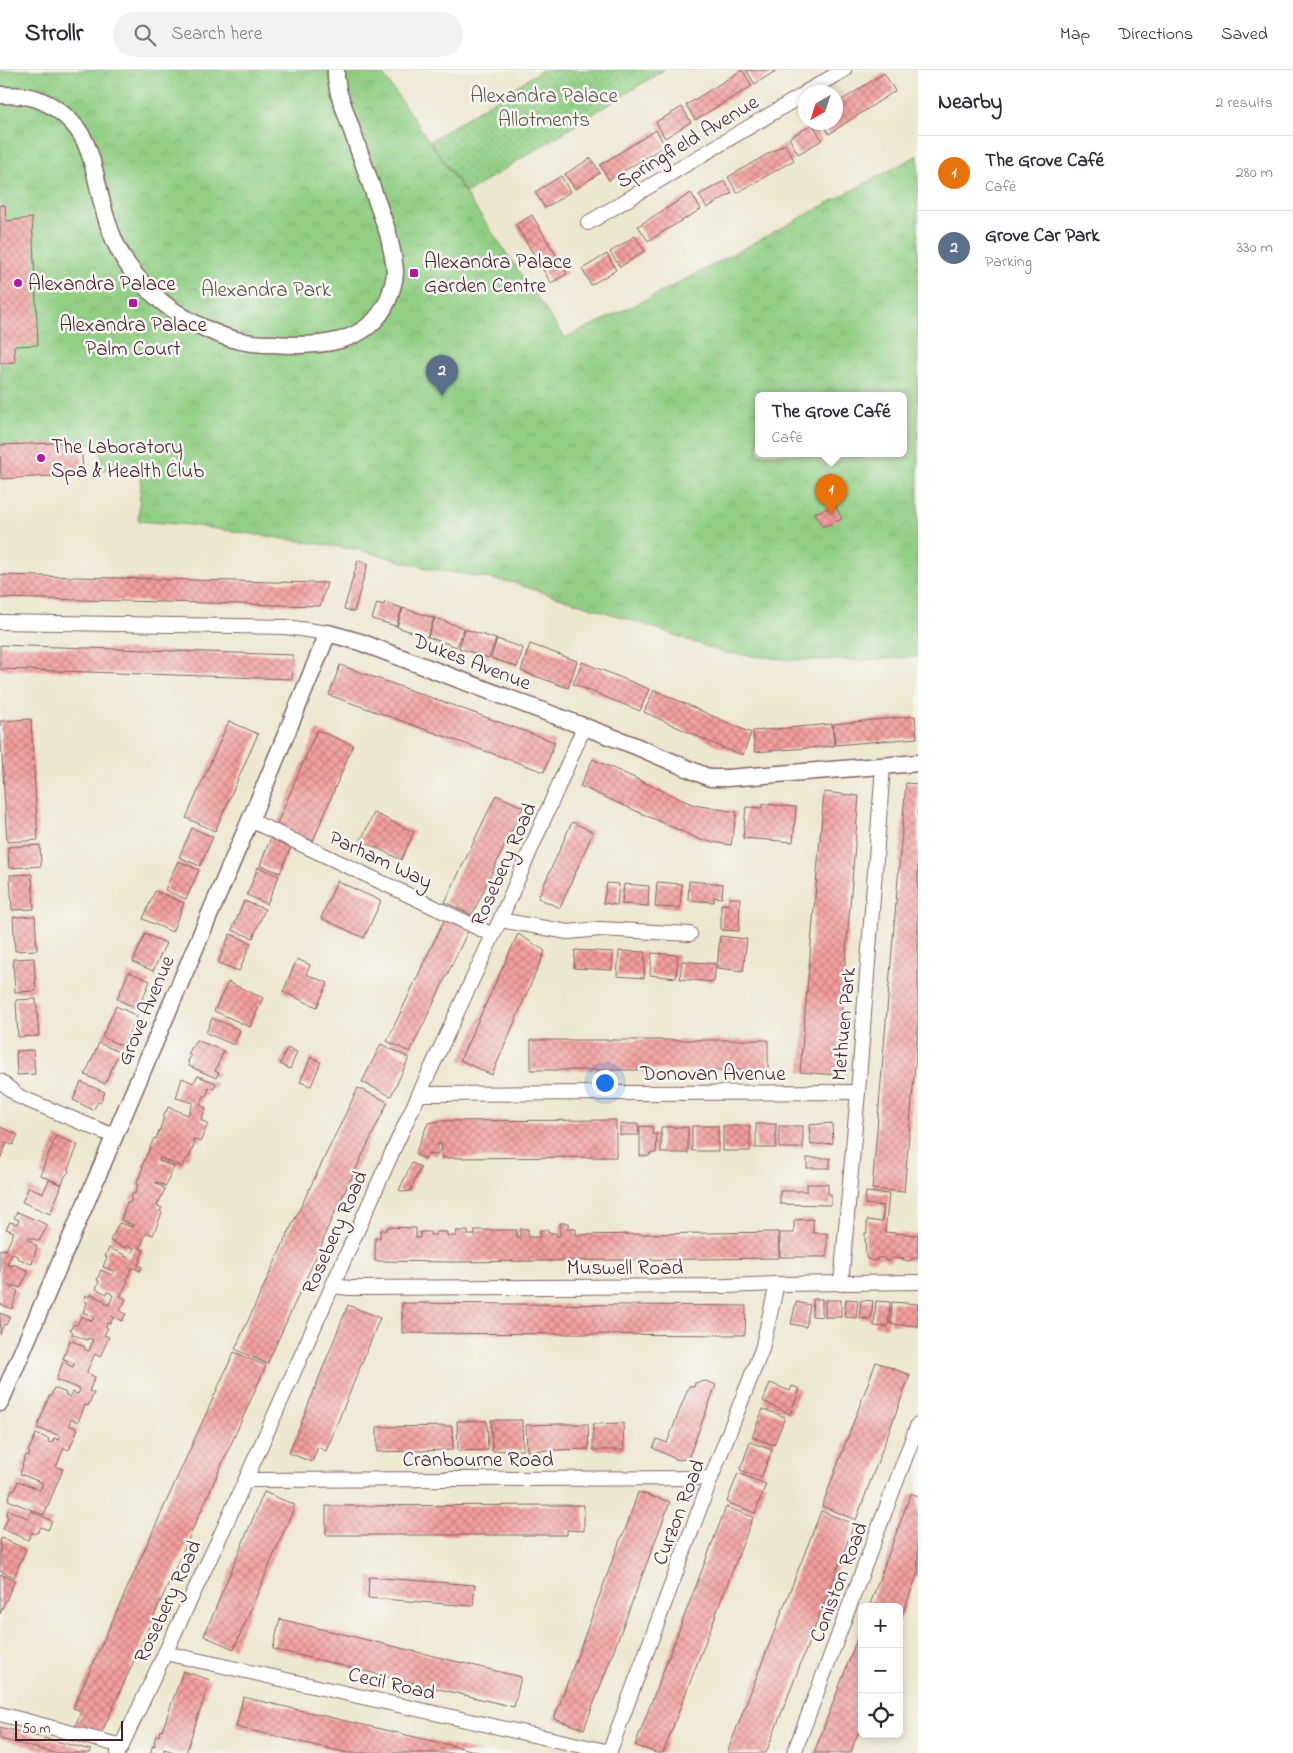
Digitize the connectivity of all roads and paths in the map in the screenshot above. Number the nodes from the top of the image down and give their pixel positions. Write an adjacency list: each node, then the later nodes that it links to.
1 (336, 70): 4 (street)
2 (844, 70): 3 (street, Springfield Avenue)
3 (819, 85)
4 (0, 95)
5 (798, 98): 6 (street, Springfield Avenue)
6 (588, 223)
7 (0, 622): 8 (street, Dukes Avenue)
8 (328, 633): 9 (street, Dukes Avenue); 12 (street, Grove Avenue)
9 (584, 727): 11 (street, Dukes Avenue); 13 (street, Rosebery Road)
10 (918, 763): 11 (street, Dukes Avenue)
11 (883, 767): 17 (street, Methuen Park)
12 (250, 820): 15 (street, Parham Way); 19 (street, Grove Avenue)
13 (500, 920): 14 (street); 15 (street, Rosebery Road)
14 (690, 934)
15 (494, 935): 18 (street, Rosebery Road)
16 (0, 1081): 19 (street)
17 (858, 1092): 18 (street, Donovan Avenue); 22 (street, Methuen Park)
18 (419, 1094): 23 (street, Rosebery Road)
19 (114, 1136): 24 (street, Grove Avenue)
20 (918, 1282): 22 (street, Muswell Road)
21 (777, 1284): 22 (street, Muswell Road); 23 (street, Muswell Road); 26 (street, Curzon Road)
22 (841, 1284)
23 (333, 1286): 27 (street, Rosebery Road)
24 (0, 1403)
25 (918, 1424): 32 (street, Coniston Road)
26 (711, 1478): 27 (street, Cranbourne Road); 31 (street, Curzon Road)
27 (246, 1480): 28 (street, Rosebery Road)
28 (166, 1653): 30 (street, Rosebery Road); 31 (street, Cecil Road)
29 (0, 1714): 30 (street)
30 (120, 1750)
31 (609, 1752)
32 (794, 1753)

